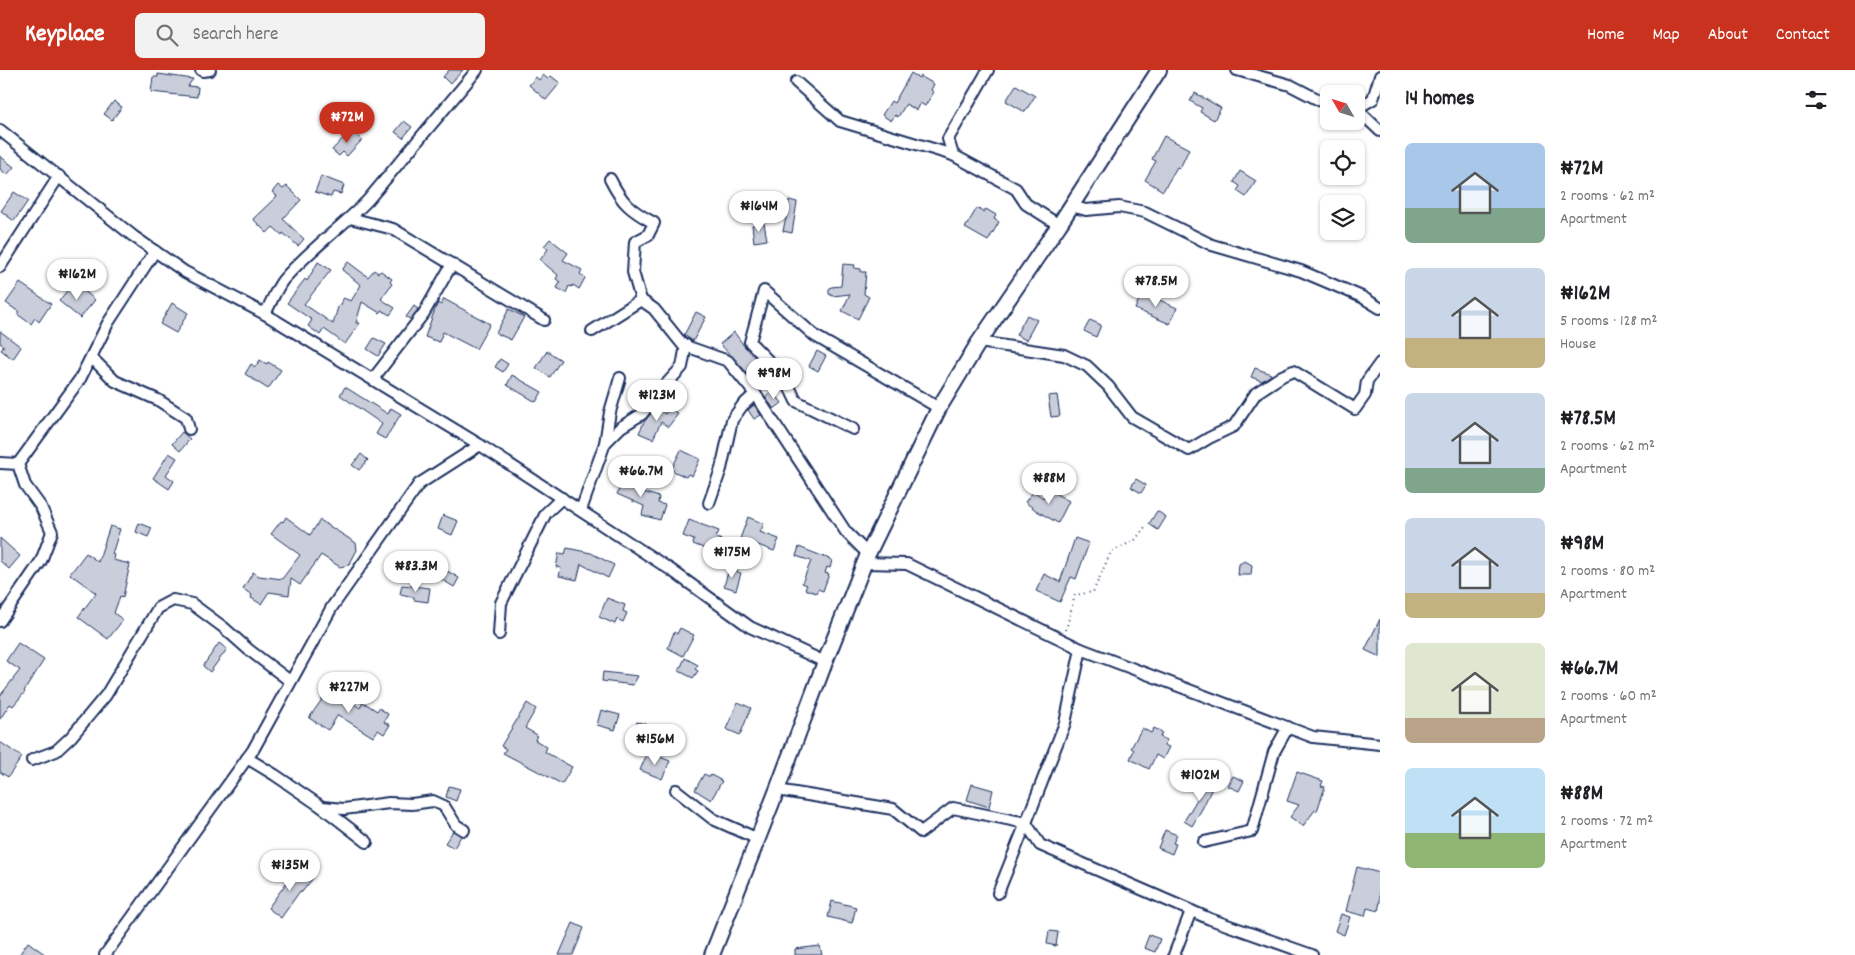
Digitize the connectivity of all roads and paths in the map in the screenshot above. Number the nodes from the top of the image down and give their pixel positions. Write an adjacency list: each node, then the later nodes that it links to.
1 (201, 70): 2 (street)
2 (210, 70)
3 (478, 70): 18 (street)
4 (988, 70): 14 (street)
5 (1159, 70): 17 (street)
6 (1237, 70): 9 (street)
7 (1380, 76): 10 (street)
8 (796, 82): 14 (street)
9 (1320, 101)
10 (1365, 104)
11 (1365, 117): 13 (street)
12 (0, 130): 15 (street)
13 (1380, 131)
14 (953, 155): 19 (street)
15 (59, 176): 20 (street); 22 (street)
16 (610, 179): 23 (street)
17 (1070, 206): 19 (street); 24 (street)
18 (350, 218): 21 (street); 25 (street)
19 (1059, 225): 28 (street)
20 (155, 251): 25 (street); 30 (street)
21 (452, 264): 26 (street); 33 (street)
22 (0, 266)
23 (641, 300): 27 (street); 29 (street)
24 (1380, 308)
25 (266, 314): 33 (street)
26 (544, 320)
27 (592, 331)
28 (979, 342): 31 (street); 35 (street)
29 (686, 345): 34 (street); 38 (street)
30 (92, 358): 36 (street); 41 (street)
31 (1380, 363)
32 (620, 378): 38 (street)
33 (373, 379): 39 (street)
34 (755, 394): 43 (street); 46 (street)
35 (939, 408): 37 (street); 46 (street)
36 (189, 429)
37 (853, 429)
38 (605, 443): 44 (street)
39 (480, 445): 42 (street); 52 (street)
40 (0, 463): 41 (street)
41 (18, 464): 47 (street)
42 (562, 498): 44 (street); 48 (street)
43 (709, 502)
44 (581, 510): 51 (street)
45 (1146, 526): 49 (path)
46 (867, 558): 49 (street); 51 (street)
47 (0, 621)
48 (499, 634)
49 (1063, 640): 50 (street)
50 (1082, 649): 53 (street); 60 (street)
51 (824, 662): 58 (street)
52 (290, 680): 55 (street); 56 (street)
53 (1288, 727): 54 (street); 64 (street)
54 (1380, 744)
55 (246, 758): 59 (street); 67 (street)
56 (32, 760)
57 (676, 790): 62 (street)
58 (777, 790): 60 (street); 62 (street)
59 (322, 807): 61 (street); 63 (street)
60 (1026, 823): 65 (street); 66 (street)
61 (464, 830)
62 (758, 839): 68 (street)
63 (366, 842)
64 (1204, 842)
65 (998, 893)
66 (1191, 911): 69 (street); 70 (street)
67 (105, 955)
68 (712, 955)
69 (1174, 955)
70 (1312, 955)

